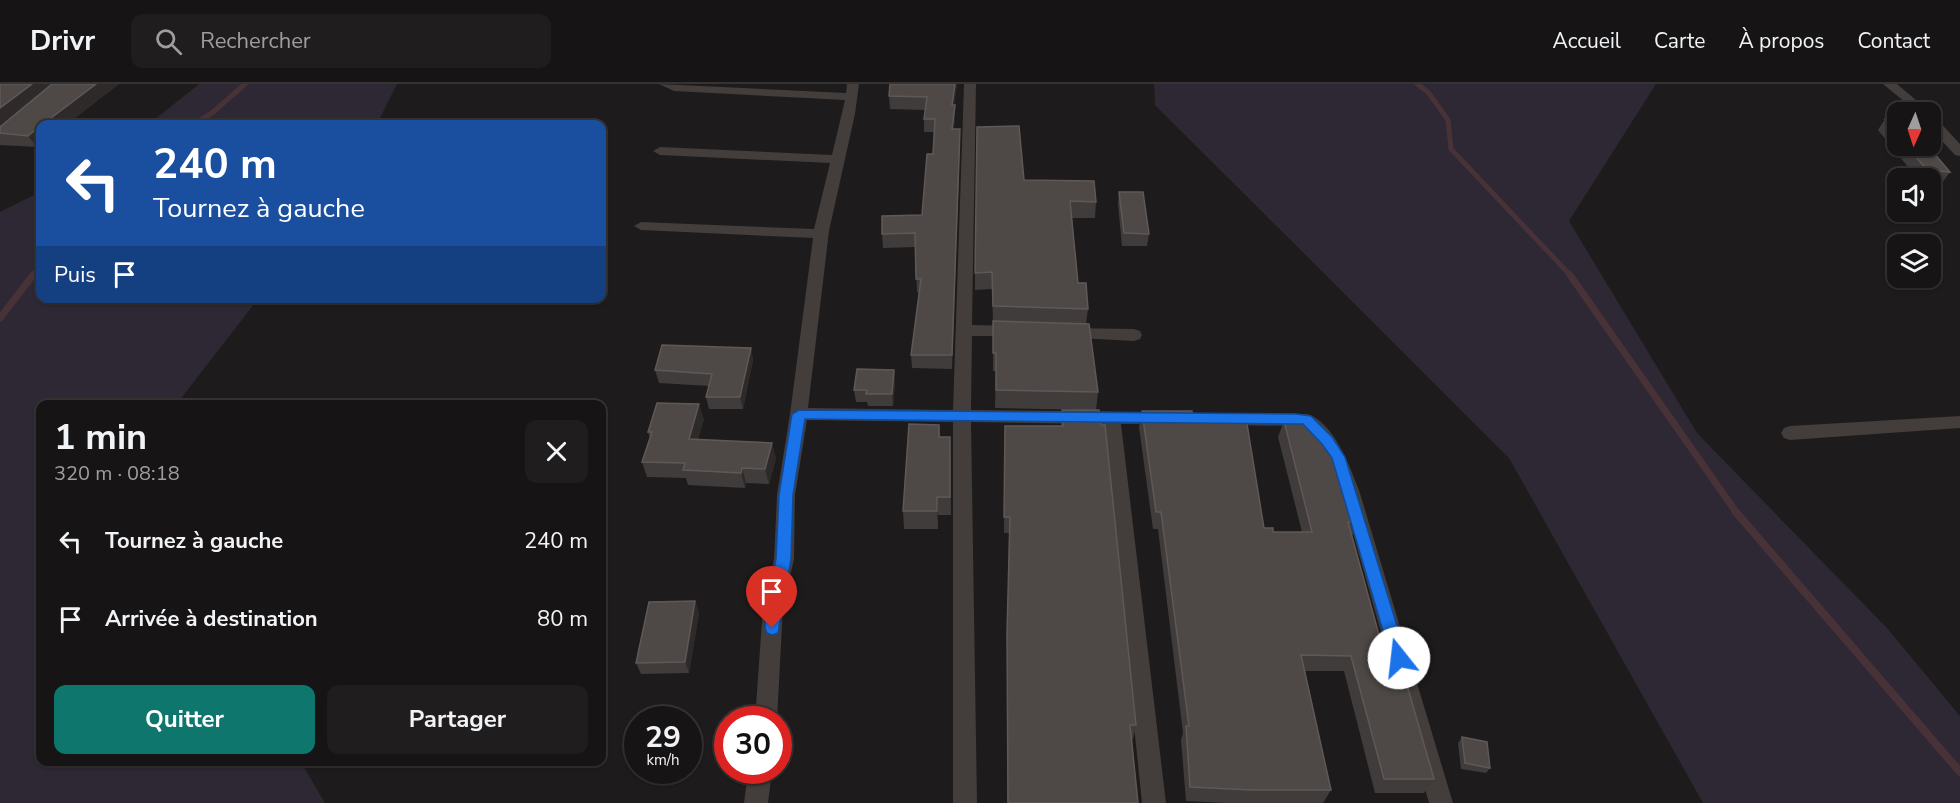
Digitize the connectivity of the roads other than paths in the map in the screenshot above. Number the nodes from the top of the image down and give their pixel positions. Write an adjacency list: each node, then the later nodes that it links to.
1 (665, 84): 4 (street)
2 (970, 84): 12 (street)
3 (1889, 84): 5 (street)
4 (853, 91): 9 (street)
5 (1912, 102)
6 (1941, 132): 8 (street)
7 (660, 151): 9 (street)
8 (1960, 152)
9 (836, 159): 11 (street)
10 (641, 226): 11 (street)
11 (821, 234): 16 (street)
12 (965, 330): 13 (street); 17 (street)
13 (1033, 332)
14 (1055, 332): 15 (street)
15 (1134, 335)
16 (799, 414): 17 (street); 23 (street)
17 (962, 416): 18 (street); 26 (street)
18 (1111, 418): 19 (street); 27 (street)
19 (1180, 418)
20 (1203, 419): 28 (street)
21 (1960, 422): 22 (street)
22 (1790, 433)
23 (767, 706)
24 (758, 784): 25 (street)
25 (756, 803)
26 (965, 803)
27 (1154, 803)
28 (1441, 803)

